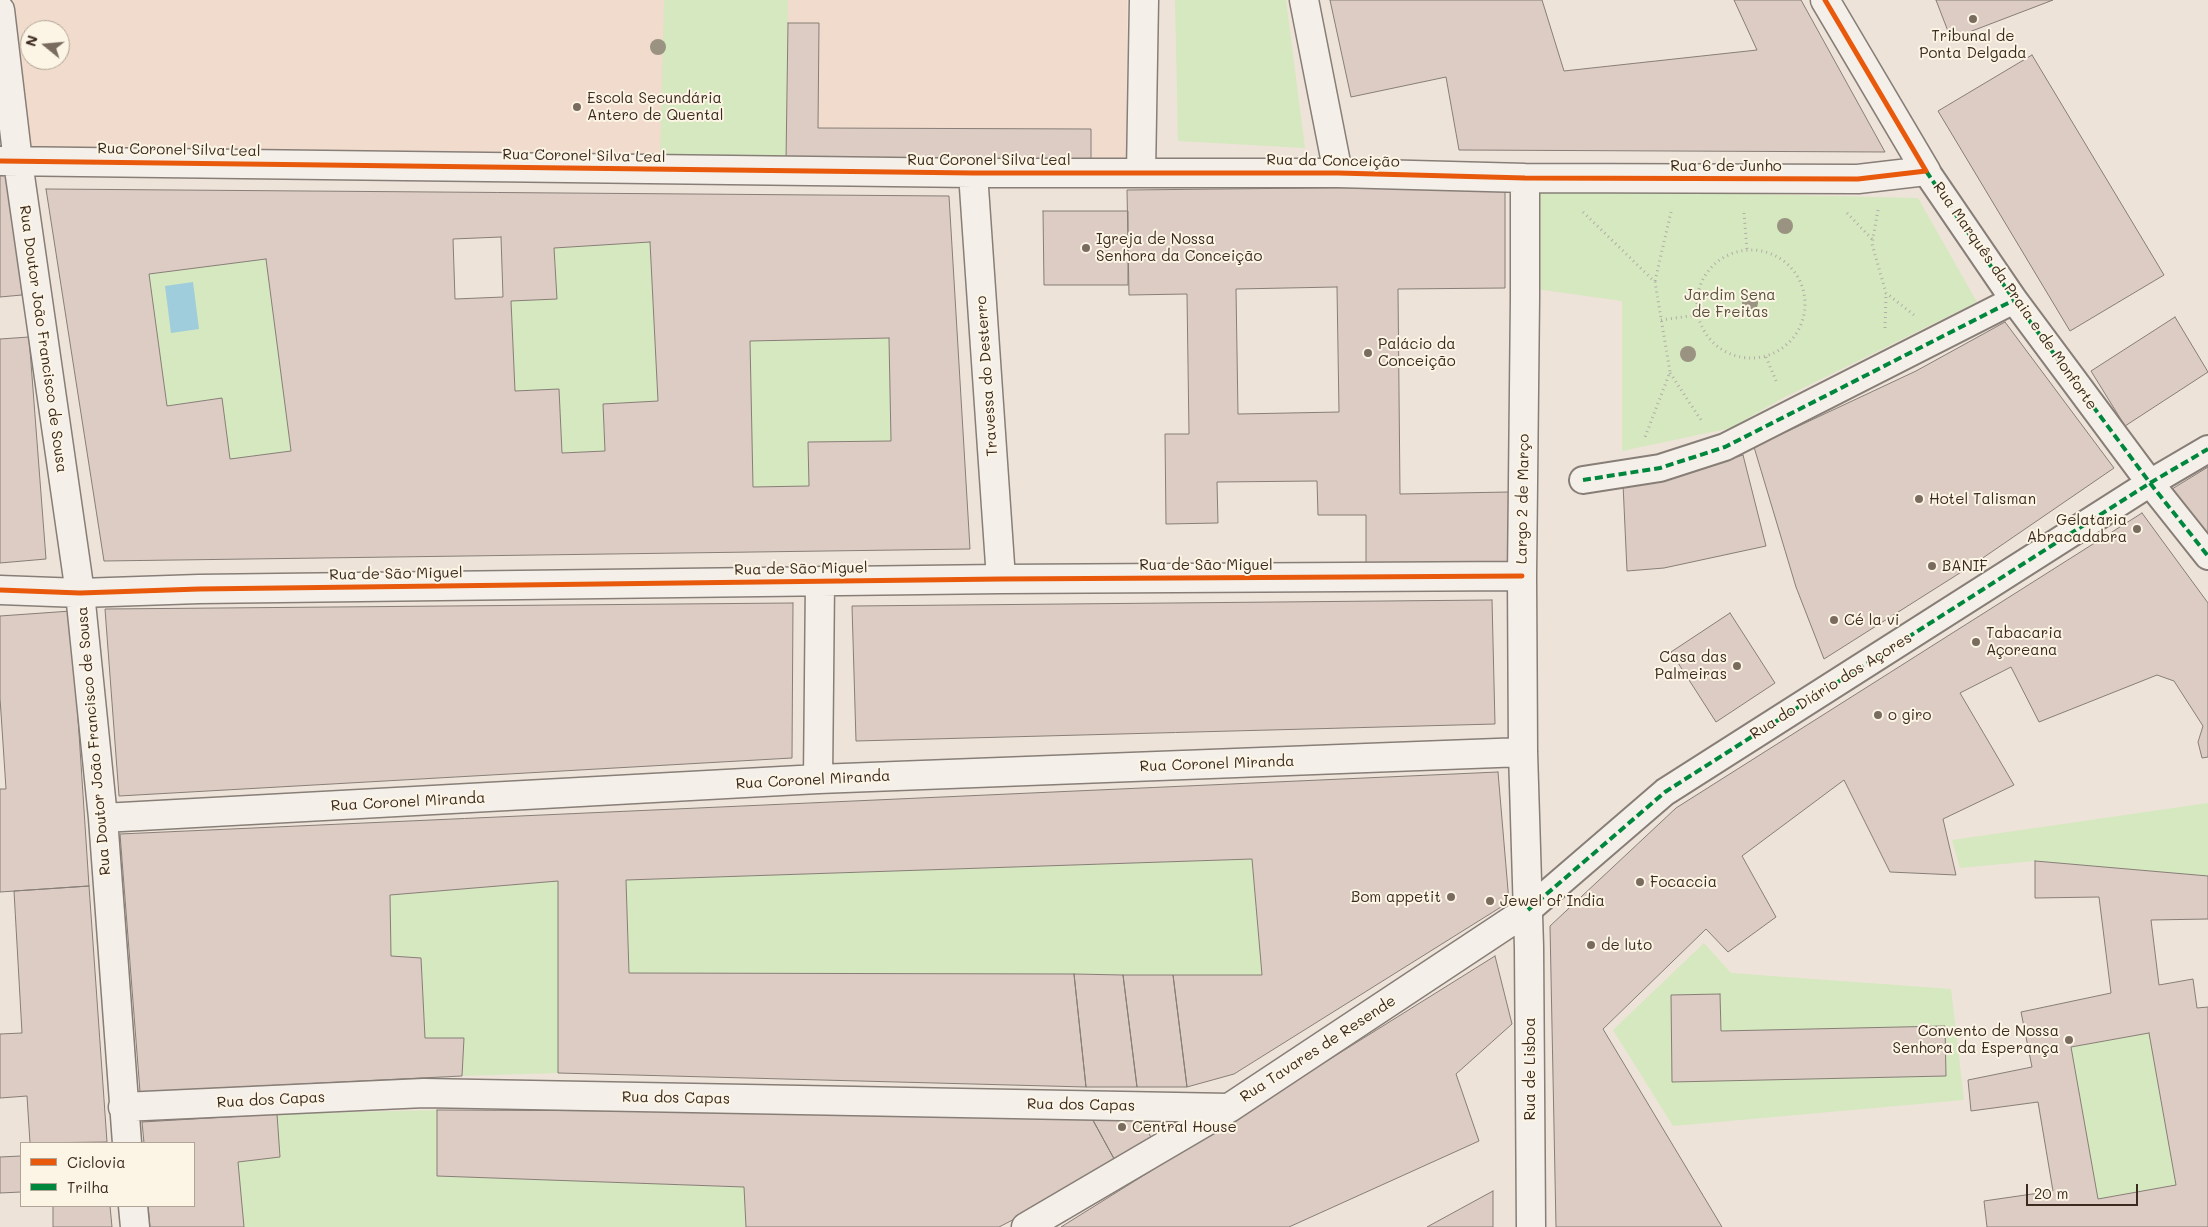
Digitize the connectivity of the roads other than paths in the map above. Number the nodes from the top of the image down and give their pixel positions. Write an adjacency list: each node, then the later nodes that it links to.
1 (1144, 0): 8 (street)
2 (1304, 0): 9 (street)
3 (1825, 0): 6 (street, Rua Marquês da Praia e de Monforte)
4 (0, 10): 5 (street, Rua Doutor João Francisco de Sousa)
5 (15, 161): 7 (street, Rua Coronel Silva Leal); 20 (street, Rua Doutor João Francisco de Sousa)
6 (1926, 171): 10 (street, Rua 6 de Junho); 11 (street, Rua Marquês da Praia e de Monforte)
7 (973, 173): 8 (street, Rua Coronel Silva Leal); 17 (street, Travessa do Desterro)
8 (1141, 173): 9 (street, Rua da Conceição)
9 (1338, 173): 10 (street, Rua da Conceição)
10 (1525, 178): 16 (street, Largo 2 de Março)
11 (2014, 300): 13 (street); 14 (street, Rua Marquês da Praia e de Monforte)
12 (2208, 449): 14 (street, Rua do Diário dos Açores)
13 (1583, 480)
14 (2150, 483): 15 (street, Rua Marquês da Praia e de Monforte); 24 (street, Rua do Diário dos Açores)
15 (2208, 556)
16 (1522, 576): 17 (street, Rua de São Miguel); 21 (street, Largo 2 de Março)
17 (1001, 579): 18 (street, Rua de São Miguel)
18 (820, 582): 20 (street, Rua de São Miguel); 22 (street)
19 (0, 590): 20 (street, Rua de São Miguel)
20 (80, 593): 23 (street, Rua Doutor João Francisco de Sousa)
21 (1523, 752): 22 (street, Rua Coronel Miranda); 24 (street, Largo 2 de Março)
22 (818, 779): 23 (street, Rua Coronel Miranda)
23 (103, 818): 25 (street, Rua Doutor João Francisco de Sousa)
24 (1528, 910): 26 (street, Rua Tavares de Resende); 31 (street, Rua de Lisboa)
25 (123, 1107): 26 (street, Rua dos Capas); 27 (street, Rua Doutor João Francisco de Sousa)
26 (1229, 1108): 30 (street, Rua Tavares de Resende)
27 (127, 1142)
28 (133, 1207): 29 (street)
29 (135, 1227)
30 (1026, 1227)
31 (1531, 1227)

